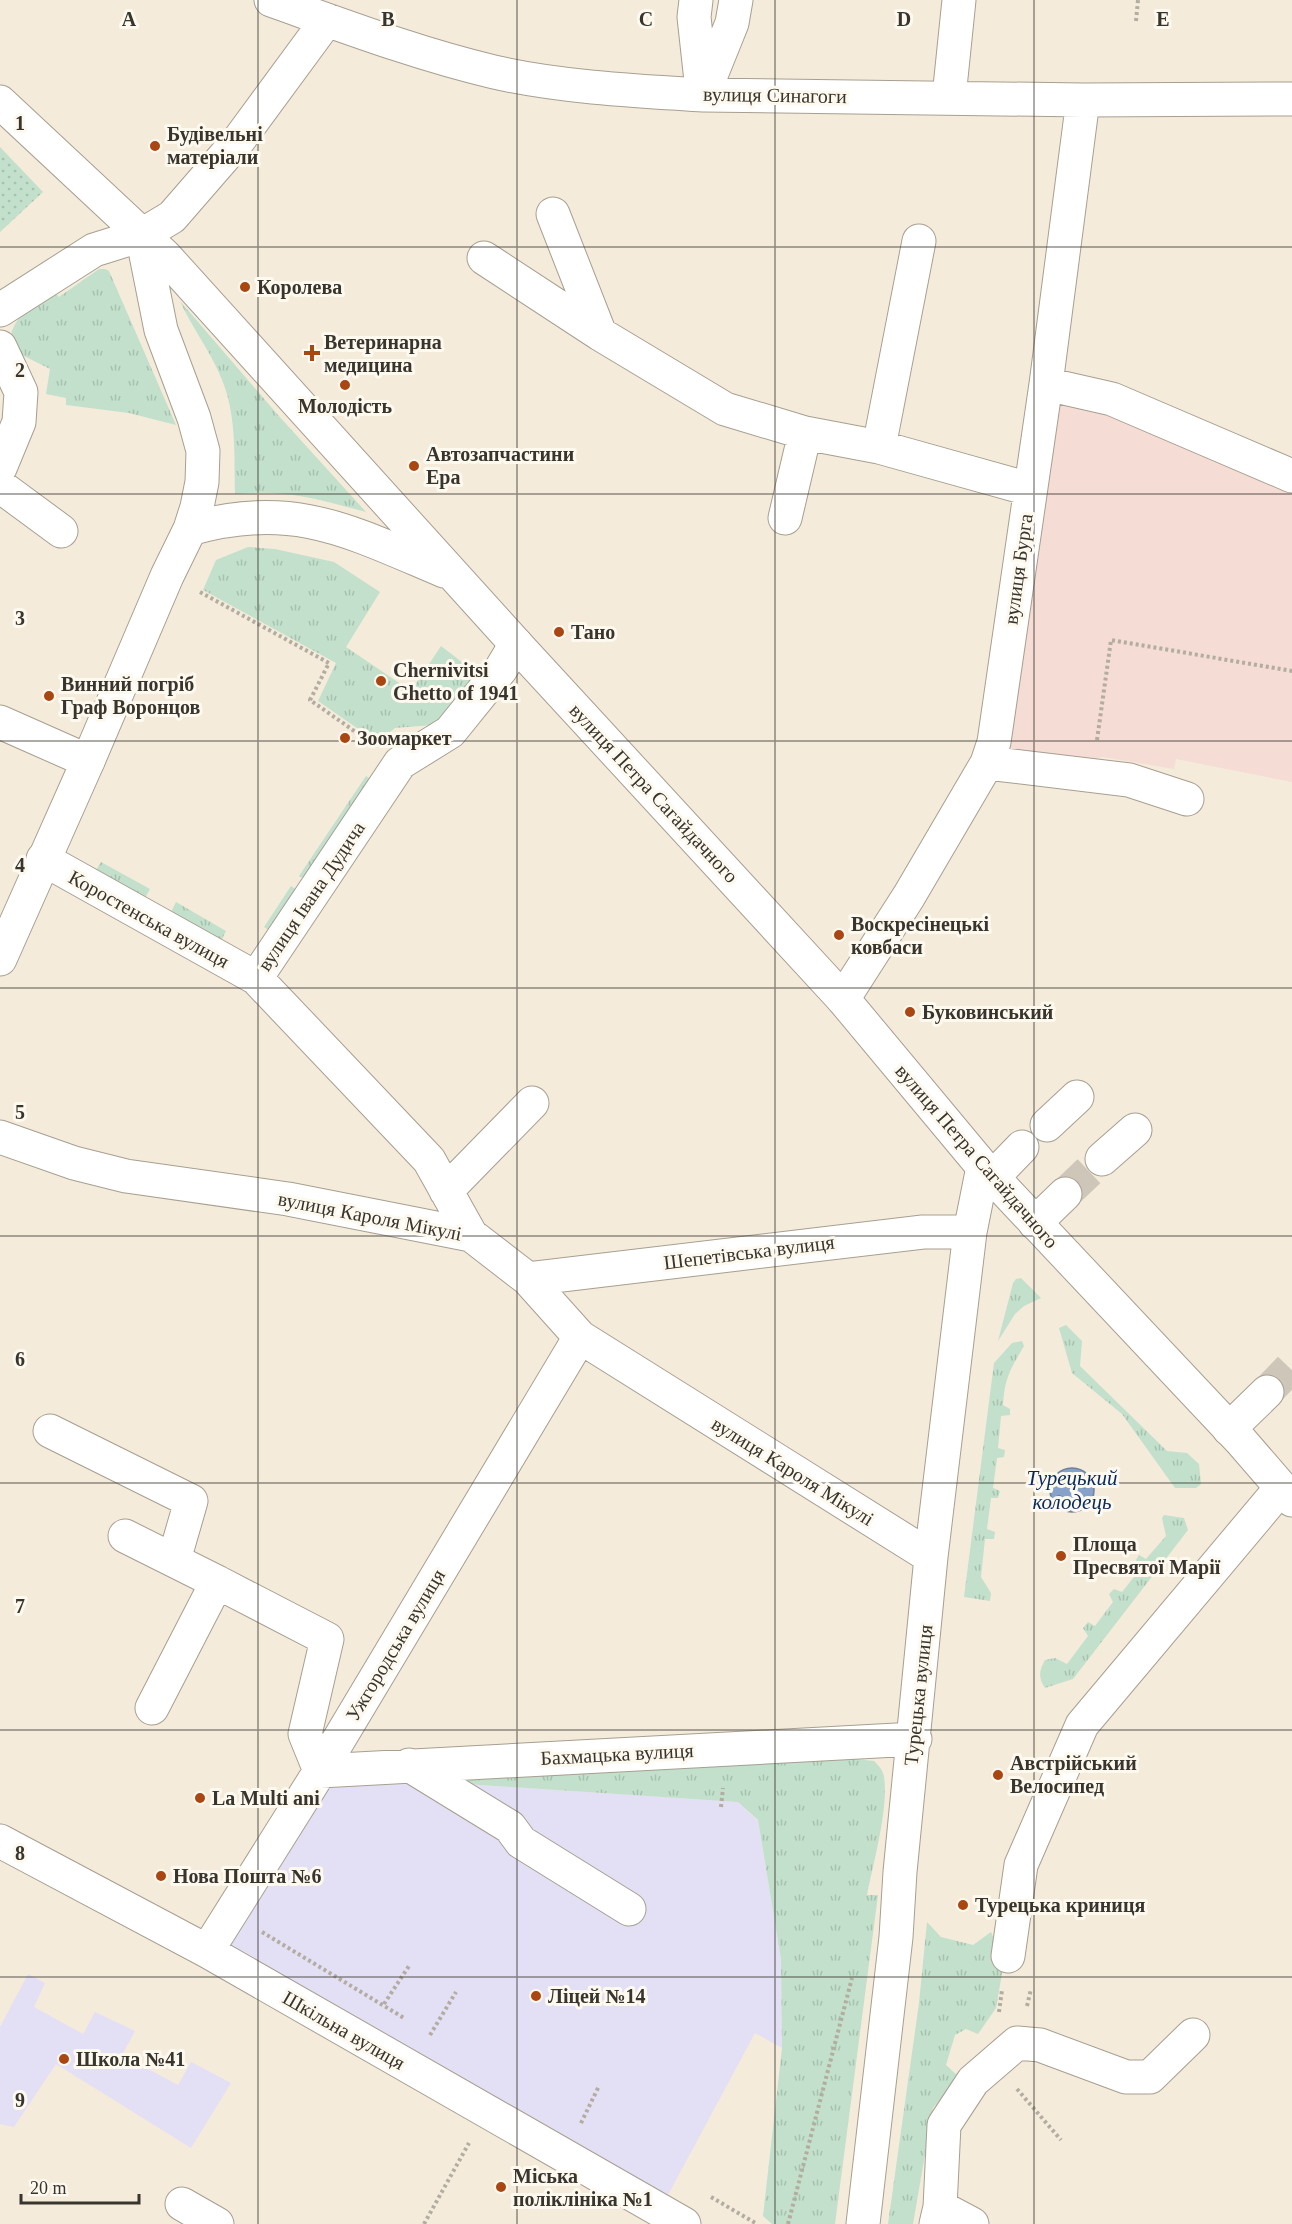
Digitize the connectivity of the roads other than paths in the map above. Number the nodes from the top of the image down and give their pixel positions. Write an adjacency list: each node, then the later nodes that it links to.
1 (271, 0): 5 (street, вулиця Синагоги)
2 (696, 0): 6 (street)
3 (736, 0): 6 (street)
4 (959, 0): 7 (street)
5 (327, 20): 6 (street, вулиця Синагоги); 12 (street)
6 (703, 95): 7 (street, вулиця Синагоги)
7 (949, 97): 9 (street, вулиця Синагоги)
8 (1292, 99): 9 (street, вулиця Синагоги)
9 (1083, 100): 18 (street, вулиця Бурга)
10 (0, 102): 12 (street, вулиця Петра Сагайдачного)
11 (553, 214): 16 (street)
12 (142, 235): 15 (street); 26 (street); 28 (street, вулиця Петра Сагайдачного)
13 (919, 241): 20 (street)
14 (484, 258): 16 (street)
15 (0, 310)
16 (600, 334): 19 (street)
17 (0, 347): 21 (street)
18 (1046, 384): 22 (street); 24 (street, вулиця Бурга)
19 (805, 433): 20 (street); 25 (street)
20 (879, 447): 24 (street)
21 (0, 468)
22 (1292, 476)
23 (0, 486): 27 (street)
24 (1029, 489): 32 (street, вулиця Бурга)
25 (785, 518)
26 (190, 529): 28 (street); 31 (street)
27 (61, 531)
28 (453, 574): 29 (street, вулиця Петра Сагайдачного)
29 (516, 644): 36 (street, вулиця Івана Дудича); 37 (street, вулиця Петра Сагайдачного)
30 (0, 722): 31 (street)
31 (88, 761): 34 (street)
32 (987, 763): 33 (street); 37 (street, вулиця Бурга)
33 (1187, 799)
34 (43, 859): 35 (street); 36 (street, Коростенська вулиця)
35 (0, 959)
36 (256, 978): 46 (street, вулиця Івана Дудича)
37 (843, 999): 45 (street, вулиця Петра Сагайдачного)
38 (1077, 1097): 40 (street)
39 (532, 1103): 46 (street)
40 (1047, 1125)
41 (1135, 1130): 44 (street)
42 (0, 1137): 50 (street, вулиця Кароля Мікулі)
43 (1022, 1147): 45 (street)
44 (1102, 1159)
45 (988, 1172): 48 (street, вулиця Петра Сагайдачного); 49 (street, Турецька вулиця)
46 (446, 1191): 50 (street, вулиця Івана Дудича)
47 (1065, 1194): 48 (street)
48 (1035, 1223): 54 (street, вулиця Петра Сагайдачного)
49 (970, 1232): 51 (street, Шепетівська вулиця); 58 (street, Турецька вулиця)
50 (471, 1235): 51 (street, вулиця Кароля Мікулі)
51 (528, 1279): 52 (street, вулиця Кароля Мікулі)
52 (580, 1337): 58 (street, вулиця Кароля Мікулі); 64 (street, Ужгородська вулиця)
53 (1267, 1392): 54 (street)
54 (1229, 1429): 56 (street, вулиця Петра Сагайдачного)
55 (50, 1431): 59 (street)
56 (1286, 1494): 68 (street)
57 (126, 1536): 59 (street)
58 (931, 1557): 62 (street, Турецька вулиця)
59 (174, 1560): 60 (street)
60 (217, 1581): 61 (street); 64 (street)
61 (152, 1708)
62 (915, 1739): 63 (street, Бахмацька вулиця); 74 (street, Турецька вулиця)
63 (409, 1765): 64 (street, Бахмацька вулиця); 66 (street)
64 (320, 1771): 67 (street, Ужгородська вулиця)
65 (0, 1841): 67 (street, Шкільна вулиця)
66 (629, 1909)
67 (207, 1951): 73 (street, Шкільна вулиця)
68 (1008, 1956)
69 (1193, 2035): 71 (street)
70 (182, 2204): 72 (street)
71 (938, 2215): 75 (street)
72 (217, 2224)
73 (684, 2224)
74 (863, 2224)
75 (972, 2224)

